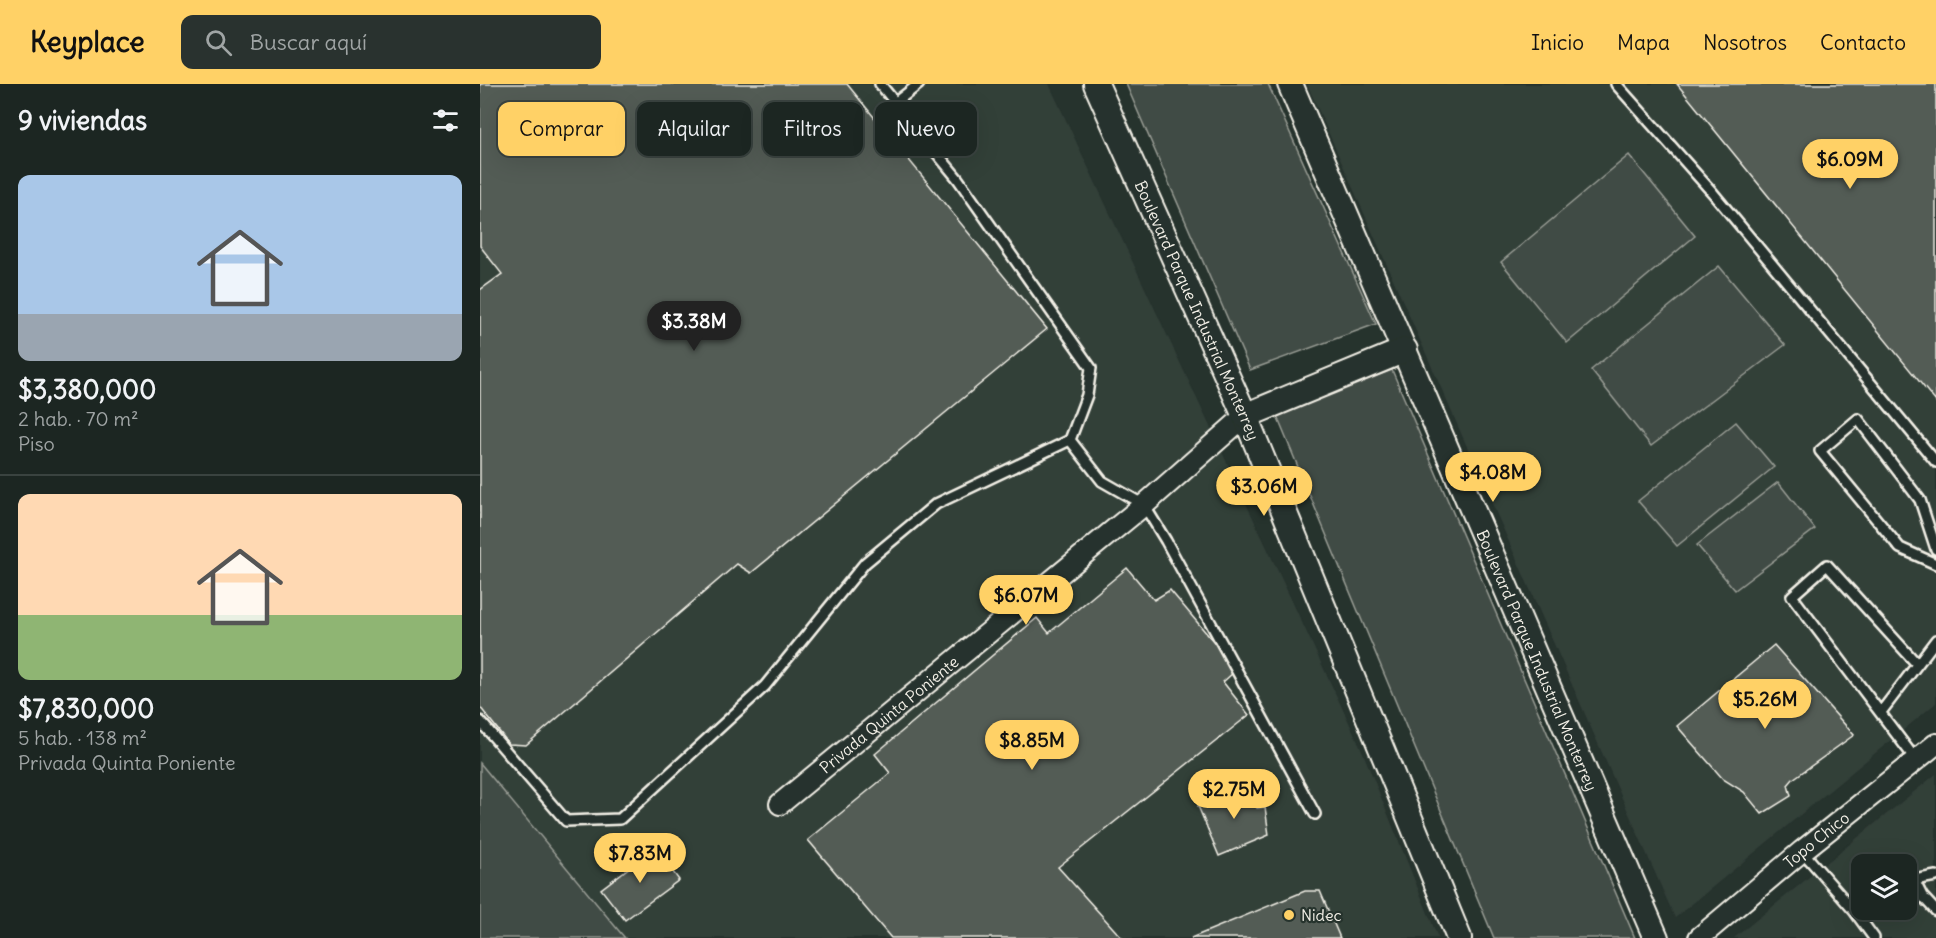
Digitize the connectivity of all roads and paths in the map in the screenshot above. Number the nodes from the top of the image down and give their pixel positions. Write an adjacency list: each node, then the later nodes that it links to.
1 (880, 84): 6 (lane)
2 (919, 84): 6 (lane)
3 (1096, 84): 9 (street, Boulevard Parque Industrial Monterrey)
4 (1290, 84): 8 (street, Boulevard Parque Industrial Monterrey)
5 (1616, 84): 11 (lane)
6 (896, 102)
7 (940, 156): 10 (lane)
8 (1405, 350): 9 (street); 31 (street, Boulevard Parque Industrial Monterrey)
9 (1245, 416): 12 (street, Privada Quinta Poniente); 30 (street, Boulevard Parque Industrial Monterrey)
10 (1070, 440): 12 (lane); 18 (lane)
11 (1936, 462)
12 (1144, 505): 21 (street, Privada Quinta Poniente); 22 (lane)
13 (1936, 549): 14 (lane)
14 (1936, 564)
15 (1936, 640): 16 (lane)
16 (1917, 664): 17 (lane); 17 (lane)
17 (1881, 712): 20 (lane)
18 (480, 721)
19 (1936, 744): 20 (street, Topo Chico)
20 (1916, 760): 23 (street, Topo Chico)
21 (780, 804)
22 (1315, 814)
23 (1802, 851): 27 (lane); 32 (street, Topo Chico)
24 (1936, 876): 25 (lane)
25 (1917, 880)
26 (1917, 890): 28 (lane)
27 (1851, 903)
28 (1936, 911)
29 (1864, 920): 33 (lane)
30 (1458, 938)
31 (1656, 938)
32 (1699, 938)
33 (1874, 938)

